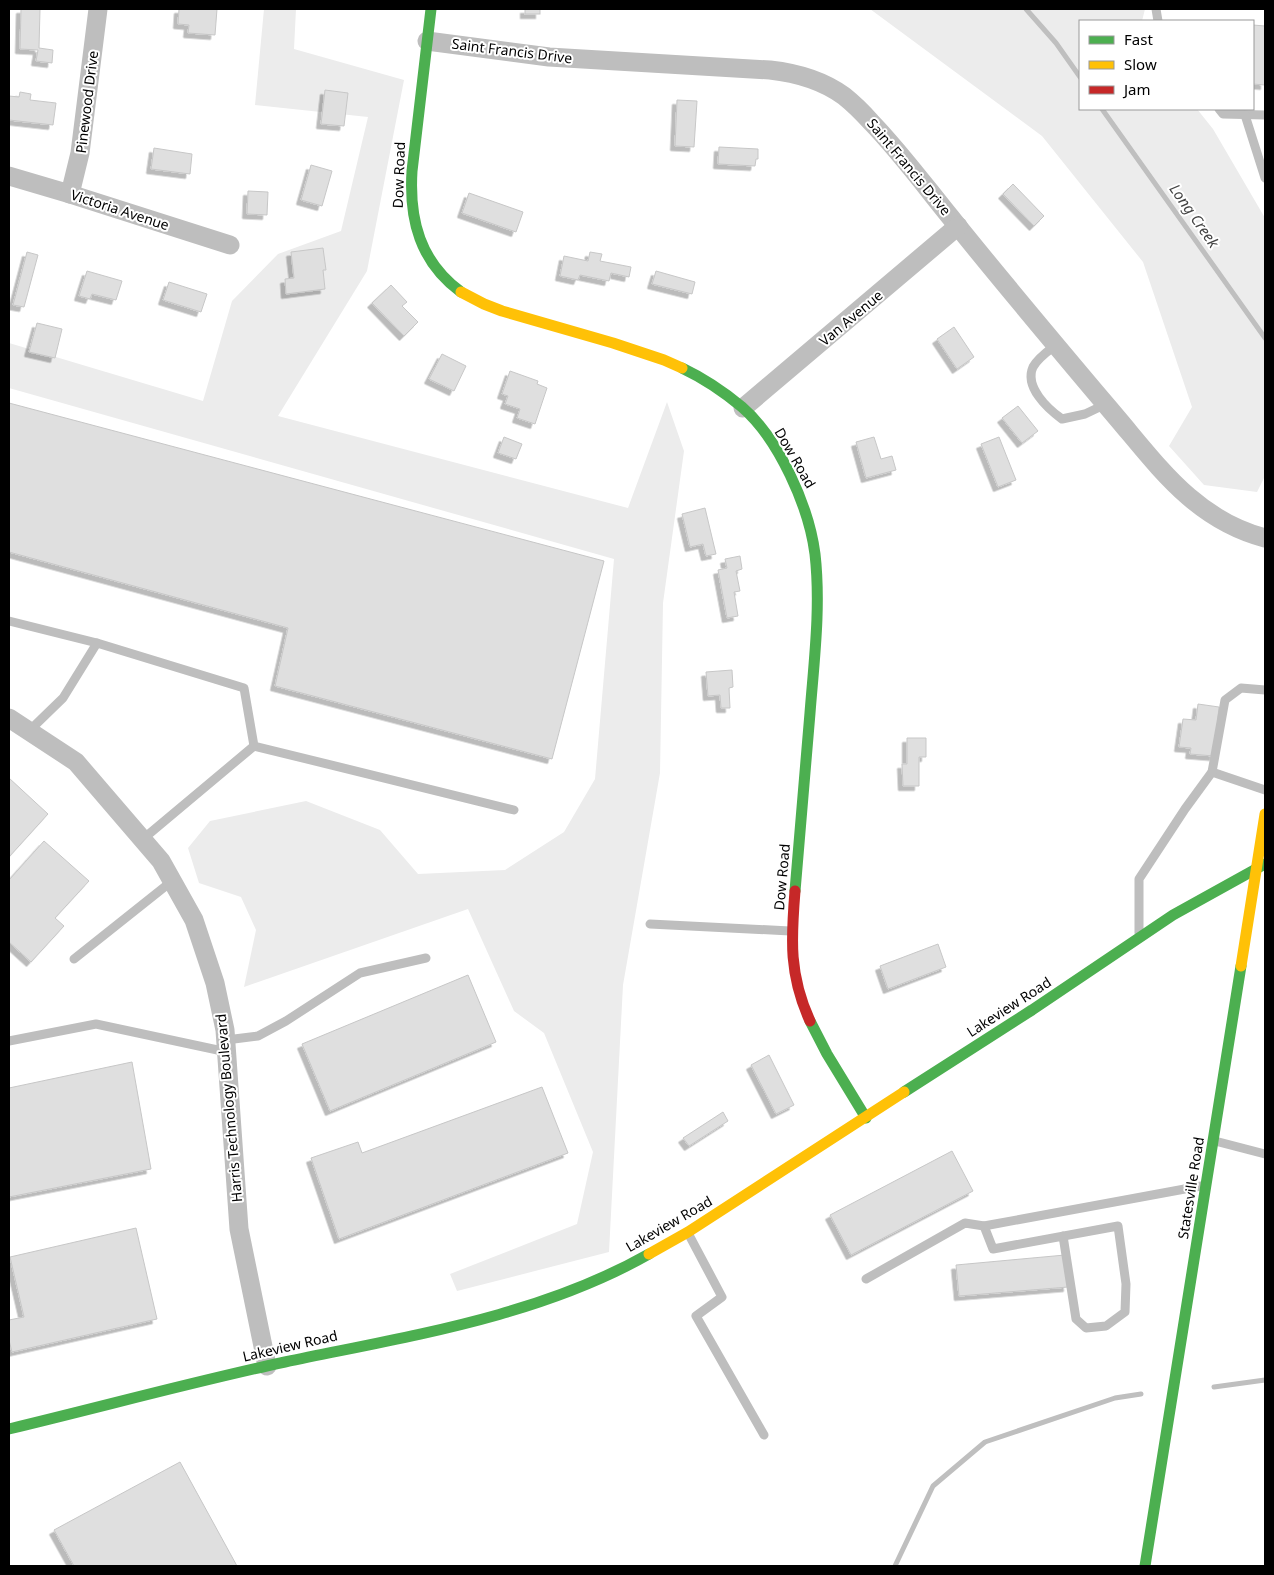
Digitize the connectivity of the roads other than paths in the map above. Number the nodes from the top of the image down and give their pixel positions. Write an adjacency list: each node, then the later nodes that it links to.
1 (98, 9): 9 (street, Pinewood Drive)
2 (431, 9): 3 (main road, Dow Road)
3 (426, 40): 10 (street, Saint Francis Drive); 14 (main road, Dow Road)
4 (1220, 110): 5 (lane)
5 (1245, 115): 6 (lane); 8 (lane)
6 (1265, 115)
7 (9, 176): 9 (street, Victoria Avenue)
8 (1265, 178)
9 (70, 194): 11 (street, Victoria Avenue)
10 (958, 226): 12 (street, Saint Francis Drive); 14 (street, Van Avenue)
11 (230, 245)
12 (1056, 344): 13 (street, Saint Francis Drive); 13 (lane)
13 (1106, 404): 15 (street, Saint Francis Drive)
14 (743, 408): 30 (main road, Dow Road)
15 (1265, 538)
16 (9, 621): 17 (lane)
17 (97, 642): 20 (lane); 21 (lane)
18 (1265, 690): 22 (lane)
19 (9, 718): 20 (street, Harris Technology Boulevard)
20 (29, 731): 26 (street, Harris Technology Boulevard)
21 (254, 746): 24 (lane); 26 (lane)
22 (1212, 772): 23 (lane); 31 (lane)
23 (1265, 790)
24 (514, 810)
25 (1265, 814): 27 (main road, Statesville Road)
26 (143, 839): 28 (street, Harris Technology Boulevard)
27 (1261, 866): 31 (main road, Lakeview Road); 37 (main road, Statesville Road)
28 (172, 881): 33 (lane); 35 (street, Harris Technology Boulevard)
29 (650, 924): 30 (lane)
30 (792, 931): 36 (main road, Dow Road)
31 (1139, 938): 36 (main road, Lakeview Road)
32 (426, 958): 35 (lane)
33 (74, 959)
34 (9, 1041): 35 (lane)
35 (226, 1046): 44 (street, Harris Technology Boulevard)
36 (866, 1118): 41 (main road, Lakeview Road)
37 (1213, 1141): 38 (lane); 39 (main road, Statesville Road)
38 (1265, 1154)
39 (1206, 1185): 40 (lane); 47 (main road, Statesville Road)
40 (984, 1226): 42 (lane); 43 (lane)
41 (688, 1232): 44 (main road, Lakeview Road); 46 (lane)
42 (1063, 1236): 42 (lane)
43 (866, 1279)
44 (267, 1366): 45 (main road, Lakeview Road)
45 (9, 1429)
46 (764, 1435)
47 (1145, 1566)

